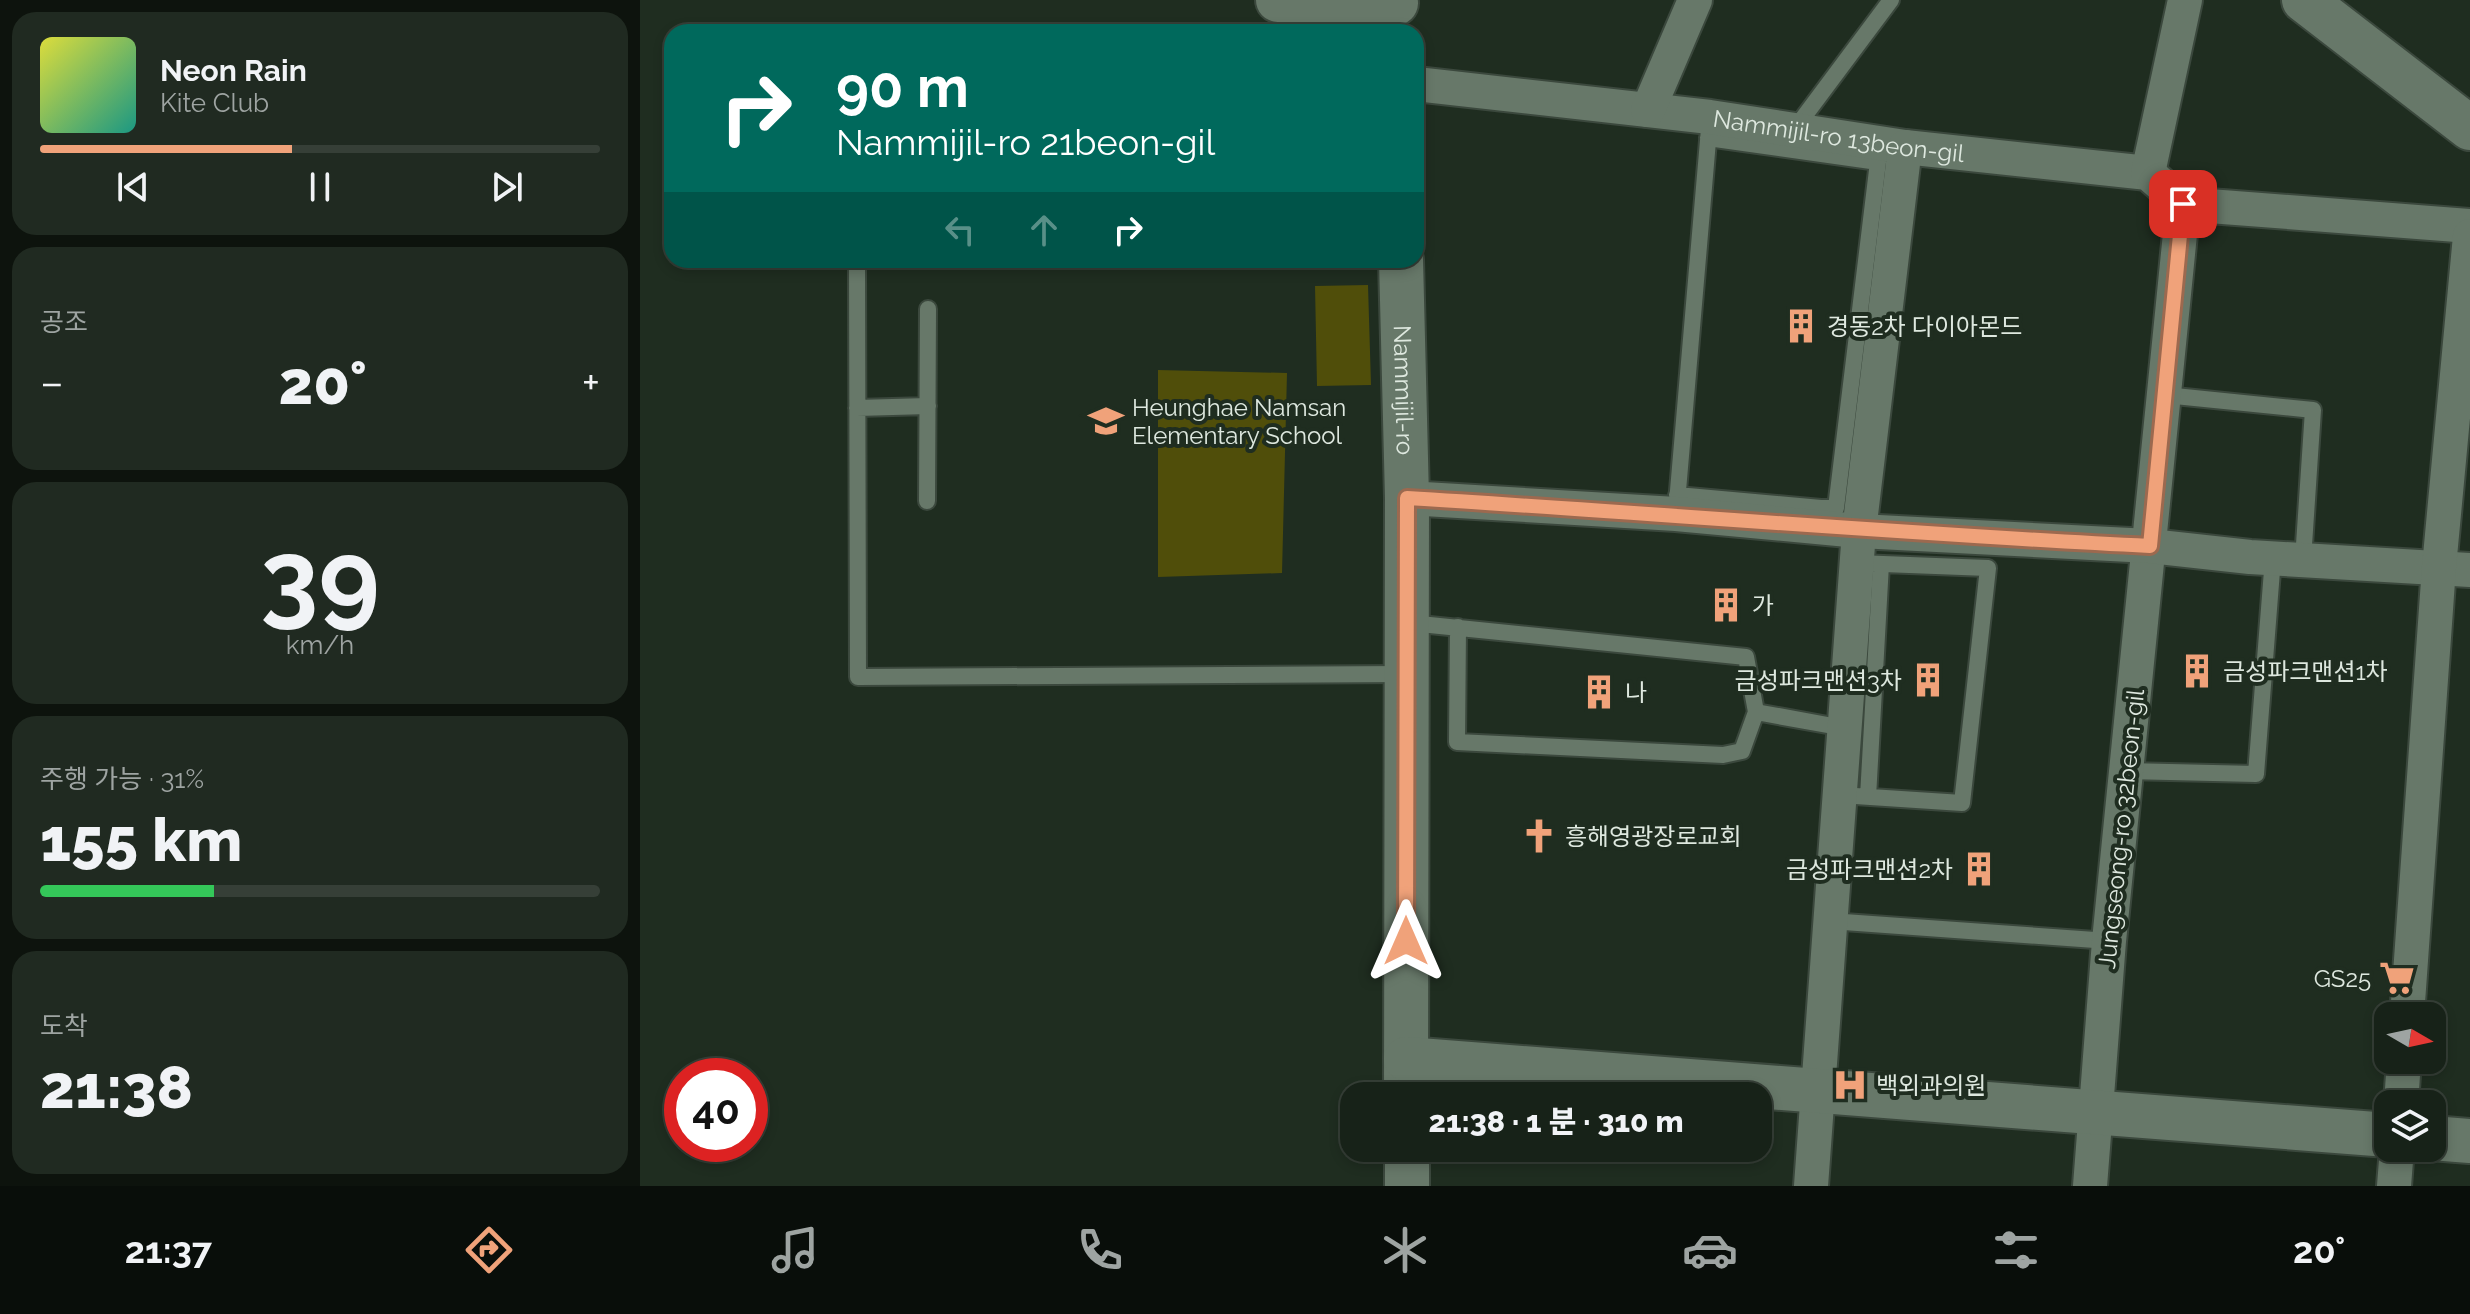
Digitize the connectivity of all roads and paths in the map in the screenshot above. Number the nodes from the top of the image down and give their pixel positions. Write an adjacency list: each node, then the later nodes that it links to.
1 (1278, 0): 6 (street)
2 (1695, 0): 8 (street)
3 (1891, 0): 11 (lane)
4 (2185, 0): 13 (street)
5 (2304, 0): 10 (street)
6 (1396, 12)
7 (1424, 85): 8 (street, Nammijil-ro 13beon-gil)
8 (1648, 110): 9 (street, Nammijil-ro 13beon-gil)
9 (1709, 128): 11 (street, Nammijil-ro 13beon-gil); 25 (lane); 26 (lane)
10 (2470, 128)
11 (1794, 130): 12 (street, Nammijil-ro 13beon-gil)
12 (1905, 147): 13 (street, Nammijil-ro 13beon-gil); 28 (street)
13 (2148, 173): 14 (street)
14 (2183, 204): 15 (street); 20 (street, Jungseong-ro 32beon-gil)
15 (2470, 226)
16 (2470, 236): 30 (street)
17 (857, 268): 22 (lane)
18 (1401, 268): 23 (street, Nammijil-ro)
19 (928, 309): 21 (lane)
20 (2165, 395): 27 (street, Jungseong-ro 32beon-gil); 29 (lane)
21 (928, 406): 22 (lane); 24 (lane)
22 (857, 408): 33 (lane)
23 (1407, 498): 25 (street); 31 (street, Nammijil-ro)
24 (927, 501)
25 (1676, 504): 26 (street)
26 (1821, 518): 28 (street)
27 (2150, 546): 28 (street); 29 (street); 36 (street, Jungseong-ro 32beon-gil)
28 (1866, 553): 35 (street); 37 (lane); 37 (lane)
29 (2288, 559): 30 (street); 36 (lane)
30 (2454, 568): 40 (street)
31 (1408, 623): 32 (lane); 33 (street, Nammijil-ro)
32 (1458, 627): 34 (lane); 34 (lane)
33 (1407, 674): 41 (street, Nammijil-ro)
34 (1756, 712): 35 (lane)
35 (1844, 728): 37 (street)
36 (2126, 771): 39 (street, Jungseong-ro 32beon-gil)
37 (1854, 796): 38 (street)
38 (1830, 921): 39 (lane); 42 (street)
39 (2109, 941): 43 (street, Jungseong-ro 32beon-gil)
40 (2408, 1002)
41 (1406, 1078): 42 (street)
42 (1818, 1091): 43 (street); 50 (street)
43 (2096, 1113): 44 (street); 51 (street, Jungseong-ro 32beon-gil)
44 (2374, 1134)
45 (2446, 1139): 46 (street)
46 (2470, 1141)
47 (1407, 1162): 49 (street)
48 (2396, 1162): 52 (street)
49 (1407, 1186)
50 (1811, 1186)
51 (2090, 1186)
52 (2394, 1186)

